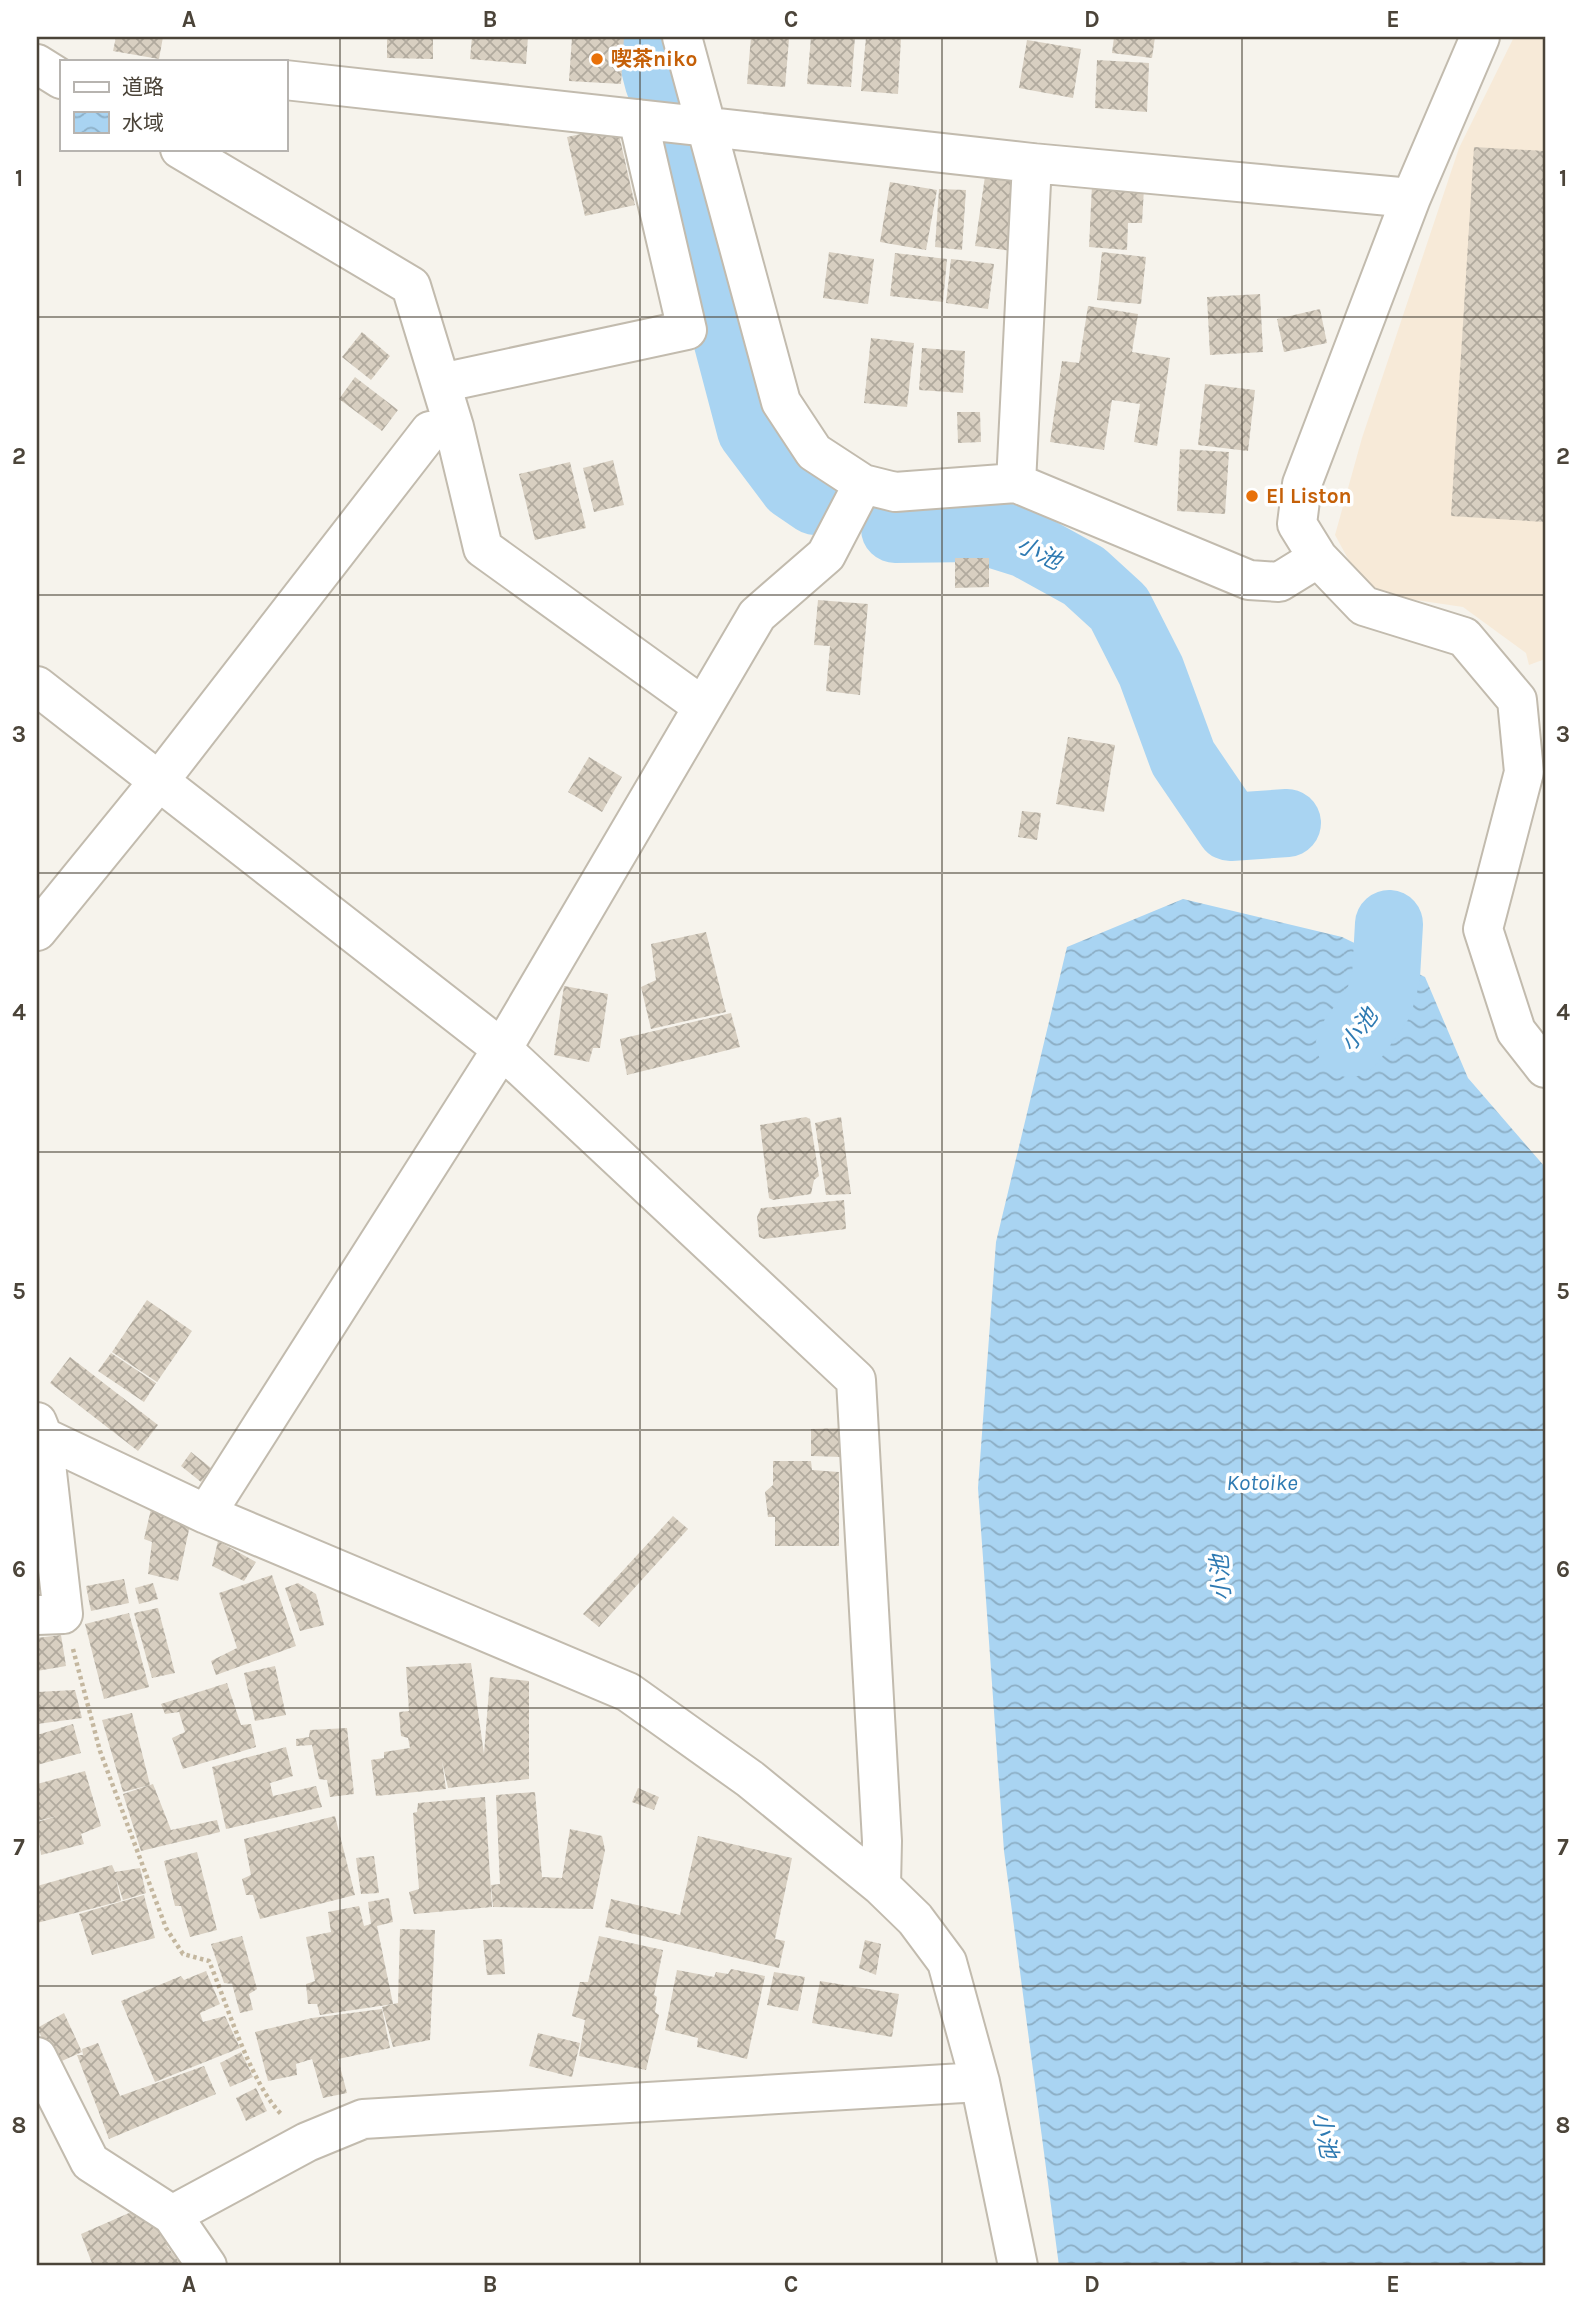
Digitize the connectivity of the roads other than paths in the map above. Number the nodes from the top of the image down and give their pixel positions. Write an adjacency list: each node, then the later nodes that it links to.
1 (682, 37): 7 (street)
2 (1480, 37): 10 (street)
3 (37, 64): 4 (street)
4 (60, 78)
5 (287, 80): 6 (street)
6 (638, 119): 7 (street); 11 (street)
7 (705, 127): 9 (street); 14 (street)
8 (197, 153): 11 (street)
9 (1032, 163): 10 (street); 13 (street)
10 (1411, 198): 15 (street)
11 (441, 383): 12 (street)
12 (454, 427): 18 (street); 19 (street)
13 (1016, 483): 14 (street); 15 (street)
14 (863, 484): 18 (street)
15 (1318, 558): 17 (street)
16 (37, 686): 19 (street)
17 (1531, 696): 22 (street)
18 (702, 706): 21 (street)
19 (159, 781): 20 (street); 21 (street)
20 (37, 931)
21 (502, 1049): 24 (street); 26 (street)
22 (1545, 1068)
23 (39, 1432): 24 (street); 25 (street)
24 (206, 1514): 26 (street)
25 (50, 1614)
26 (881, 1886): 28 (street)
27 (37, 2057): 29 (street)
28 (980, 2082): 29 (street); 31 (street)
29 (172, 2215): 30 (street)
30 (207, 2266)
31 (1018, 2266)

